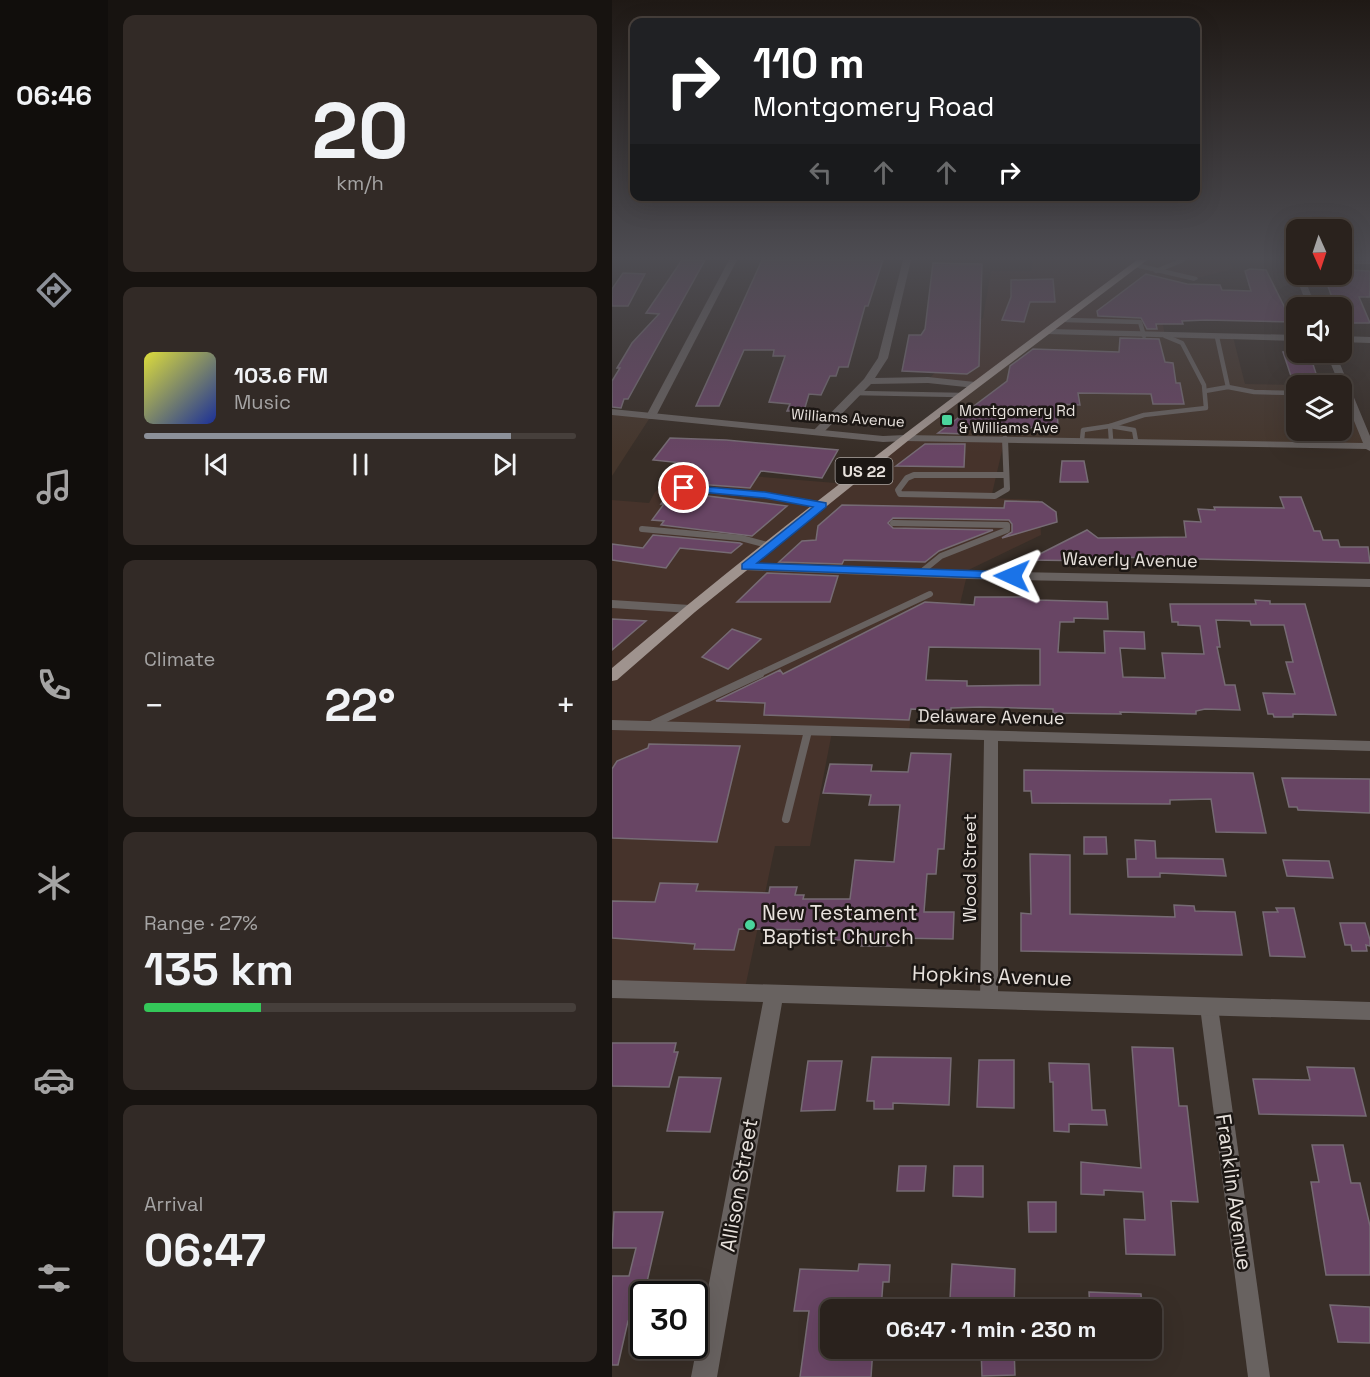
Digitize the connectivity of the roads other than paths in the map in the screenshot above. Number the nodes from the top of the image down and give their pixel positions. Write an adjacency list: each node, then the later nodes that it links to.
1 (699, 324): 21 (street)
2 (891, 324): 12 (street)
3 (1060, 324): 5 (main road, US 22)
4 (1141, 324): 6 (lane)
5 (1050, 332): 6 (street); 13 (main road, US 22)
6 (1144, 336): 7 (street)
7 (1165, 336): 8 (street); 15 (lane)
8 (1217, 337): 9 (street); 14 (lane)
9 (1286, 338)
10 (1352, 339): 11 (street)
11 (1370, 340)
12 (868, 381): 13 (street); 16 (street)
13 (975, 385): 18 (main road, US 22)
14 (1228, 387): 15 (lane); 17 (lane)
15 (1205, 391): 22 (lane)
16 (856, 393): 18 (lane); 23 (street)
17 (1286, 393)
18 (961, 395): 24 (main road, US 22)
19 (1352, 410): 29 (street)
20 (612, 412): 21 (street, Williams Avenue)
21 (651, 416): 23 (street, Williams Avenue)
22 (1110, 426): 26 (lane); 27 (lane); 28 (lane)
23 (818, 432): 24 (street, Williams Avenue)
24 (905, 438): 25 (street, Williams Avenue); 32 (main road, US 22)
25 (1005, 438): 26 (street, Williams Avenue); 30 (lane)
26 (1082, 440): 27 (street, Williams Avenue)
27 (1111, 440): 28 (street, Williams Avenue)
28 (1136, 441): 29 (street, Williams Avenue)
29 (1370, 447)
30 (1006, 475): 30 (lane)
31 (684, 488): 32 (lane)
32 (822, 505): 35 (main road, US 22)
33 (893, 523): 37 (lane)
34 (642, 529): 35 (lane)
35 (771, 546): 36 (main road, US 22)
36 (746, 567): 37 (street, Waverly Avenue); 41 (main road, US 22)
37 (920, 573): 38 (street, Waverly Avenue)
38 (1370, 583)
39 (930, 594): 44 (lane)
40 (612, 604): 41 (street)
41 (690, 609): 42 (main road, US 22)
42 (612, 676)
43 (612, 725): 44 (street, Delaware Avenue)
44 (648, 727): 45 (street, Delaware Avenue)
45 (808, 731): 46 (street, Delaware Avenue); 48 (lane)
46 (991, 736): 47 (street, Delaware Avenue); 51 (street, Wood Street)
47 (1370, 746)
48 (786, 819)
49 (612, 988): 50 (street, Hopkins Avenue)
50 (774, 994): 51 (street, Hopkins Avenue); 54 (street, Allison Street)
51 (989, 1000): 52 (street, Hopkins Avenue)
52 (1209, 1007): 53 (street, Hopkins Avenue); 55 (street, Franklin Avenue)
53 (1370, 1011)
54 (704, 1377)
55 (1259, 1377)

